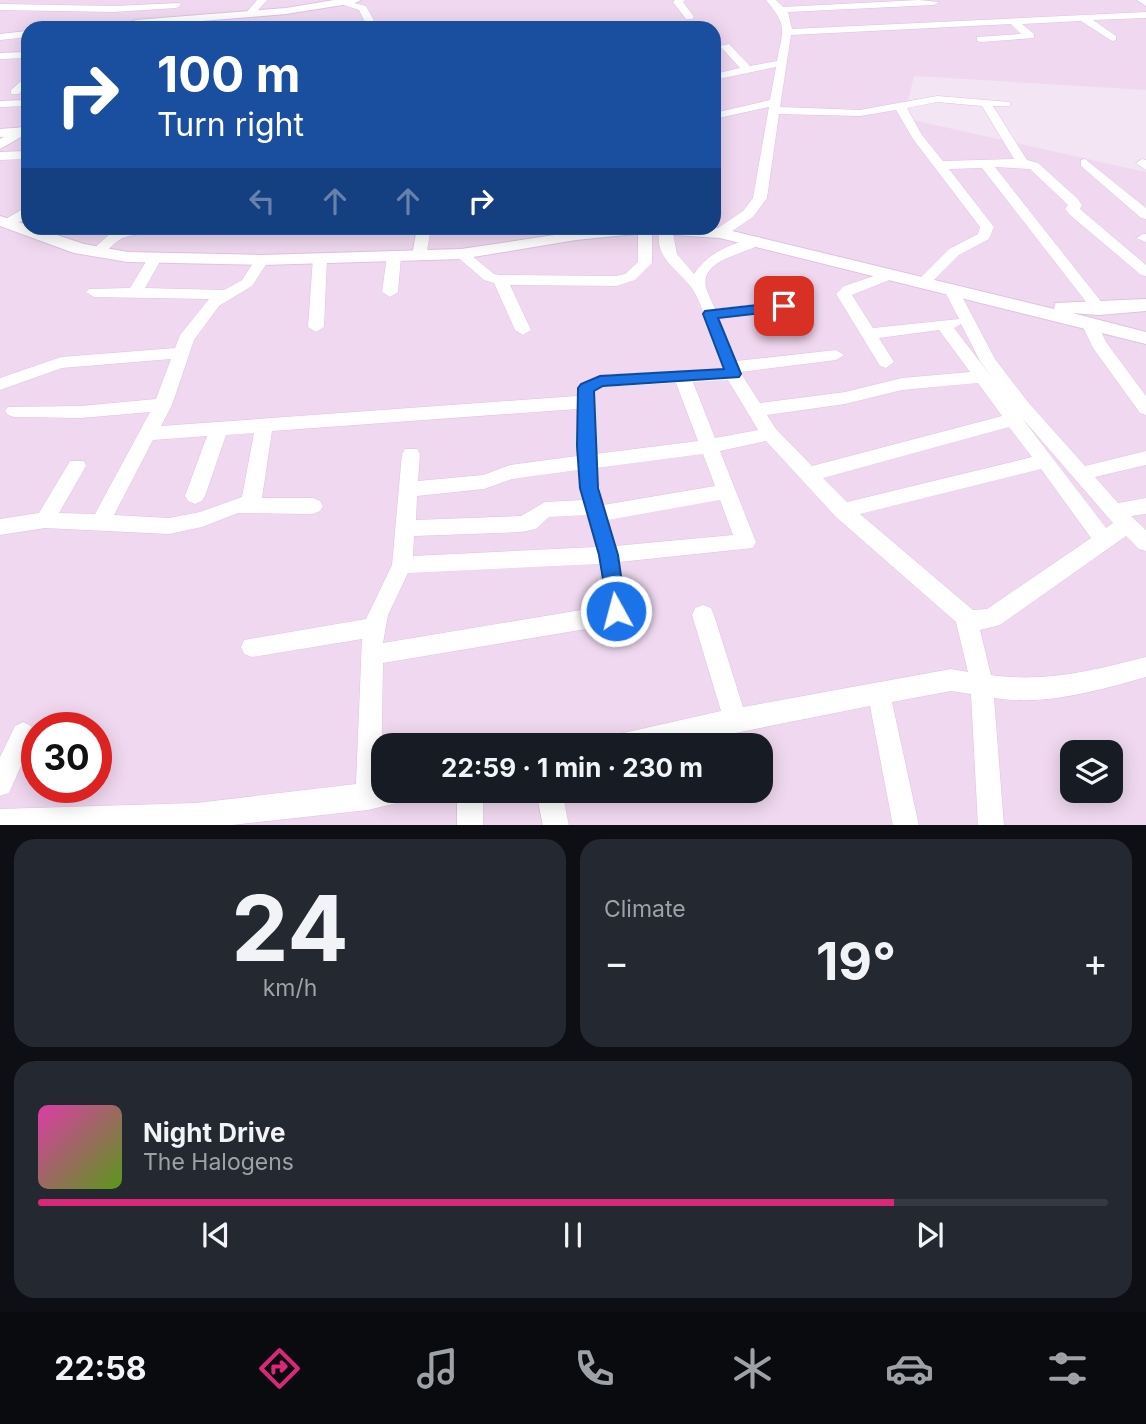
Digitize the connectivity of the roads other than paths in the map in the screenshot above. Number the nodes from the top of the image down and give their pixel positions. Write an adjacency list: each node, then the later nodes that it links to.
1 (261, 0): 10 (street)
2 (680, 0): 12 (street)
3 (771, 0): 9 (street)
4 (350, 1): 10 (street); 15 (street)
5 (177, 2): 7 (street); 14 (street)
6 (934, 2): 8 (street)
7 (0, 7)
8 (865, 7): 9 (street); 17 (street)
9 (781, 10): 18 (street)
10 (248, 15): 14 (street)
11 (1146, 15): 13 (street)
12 (689, 18)
13 (1083, 18): 16 (street); 21 (street)
14 (168, 21)
15 (370, 21)
16 (1014, 22): 17 (street); 22 (street)
17 (885, 29): 18 (street)
18 (786, 32): 26 (street)
19 (21, 35): 20 (street)
20 (0, 37)
21 (1112, 38)
22 (981, 39)
23 (725, 46): 27 (street)
24 (21, 55): 25 (street)
25 (0, 56)
26 (781, 63): 27 (street); 38 (street)
27 (748, 70): 28 (street)
28 (721, 76)
29 (21, 86): 30 (street)
30 (15, 92): 31 (street); 32 (street)
31 (21, 92)
32 (0, 93)
33 (985, 102): 36 (street); 37 (street); 46 (street)
34 (21, 103): 35 (street)
35 (0, 104)
36 (900, 104): 38 (street); 48 (street)
37 (1006, 104)
38 (774, 106): 39 (street); 54 (street)
39 (721, 115)
40 (21, 131): 41 (street)
41 (0, 133)
42 (21, 133): 43 (street)
43 (0, 145)
44 (21, 155): 45 (street)
45 (0, 156)
46 (1022, 163): 49 (street); 70 (street)
47 (1085, 163): 51 (street)
48 (941, 164): 49 (street); 73 (street)
49 (986, 164): 83 (street)
50 (21, 214): 52 (street)
51 (1146, 215)
52 (4, 222): 53 (street)
53 (21, 228)
54 (721, 232)
55 (721, 233): 62 (street)
56 (41, 235): 63 (street)
57 (117, 235): 63 (street)
58 (423, 235): 66 (street)
59 (577, 235): 64 (street)
60 (645, 235): 72 (street)
61 (666, 235): 74 (street)
62 (758, 241): 71 (street); 74 (street)
63 (97, 252): 67 (street)
64 (461, 254): 66 (street); 72 (street)
65 (394, 256): 66 (street); 68 (street); 77 (street)
66 (419, 256)
67 (155, 258): 69 (street); 78 (street)
68 (320, 258): 69 (street); 86 (street)
69 (262, 260): 79 (street)
70 (1146, 272)
71 (892, 274): 73 (street); 88 (street)
72 (500, 280): 87 (street)
73 (924, 282): 75 (street)
74 (698, 285): 82 (street)
75 (951, 288): 83 (street); 84 (street)
76 (94, 292): 78 (street)
77 (390, 292)
78 (135, 293): 79 (street)
79 (225, 295): 90 (street)
80 (1146, 305): 83 (street)
81 (784, 306): 82 (street)
82 (710, 314): 93 (street)
83 (1094, 316): 89 (street); 99 (street)
84 (968, 321): 85 (street); 113 (street)
85 (943, 325): 88 (street); 94 (street)
86 (316, 327)
87 (523, 330)
88 (869, 334): 92 (street)
89 (1146, 338)
90 (181, 352): 96 (street); 98 (street)
91 (836, 355): 93 (street)
92 (886, 362)
93 (732, 370): 95 (street); 100 (street)
94 (982, 377): 100 (street); 102 (street)
95 (683, 378): 97 (street); 107 (street)
96 (0, 384)
97 (584, 402): 103 (street); 111 (street)
98 (163, 405): 101 (street); 105 (street)
99 (1146, 409)
100 (755, 410): 106 (street)
101 (14, 411)
102 (1014, 419): 110 (street); 114 (street)
103 (264, 425): 104 (street); 118 (street)
104 (219, 428): 105 (street); 117 (street)
105 (148, 434): 125 (street)
106 (770, 434): 107 (street); 114 (street)
107 (709, 446): 111 (street); 116 (street)
108 (411, 454): 115 (street)
109 (1146, 458): 113 (street)
110 (1046, 461): 122 (street); 128 (street)
111 (586, 464): 115 (street); 121 (street)
112 (77, 466): 124 (street)
113 (1080, 474): 123 (street)
114 (806, 475): 122 (street)
115 (408, 489): 127 (street)
116 (727, 491): 121 (street); 130 (street)
117 (195, 496)
118 (251, 504): 119 (street); 125 (street)
119 (313, 506)
120 (1146, 506): 123 (street)
121 (595, 510): 127 (street); 130 (street)
122 (843, 510): 133 (street)
123 (1120, 519): 128 (street); 129 (street)
124 (44, 520): 125 (street); 126 (street)
125 (101, 522)
126 (0, 527)
127 (404, 528): 131 (street)
128 (1104, 540): 133 (street)
129 (1146, 543)
130 (608, 555): 131 (street); 136 (street)
131 (399, 572): 134 (street)
132 (703, 615): 140 (street)
133 (966, 617): 138 (street)
134 (374, 627): 135 (street); 136 (street)
135 (253, 647)
136 (371, 654): 145 (street)
137 (1146, 667): 138 (street)
138 (982, 684): 139 (street); 153 (street)
139 (879, 693): 140 (street); 152 (street)
140 (735, 720): 141 (street)
141 (677, 733)
142 (21, 738): 143 (street)
143 (0, 784)
144 (371, 796): 145 (street)
145 (368, 797): 148 (street)
146 (470, 803): 150 (street)
147 (551, 803): 151 (street)
148 (194, 820): 149 (street)
149 (0, 822)
150 (470, 825)
151 (556, 825)
152 (906, 825)
153 (991, 825)

